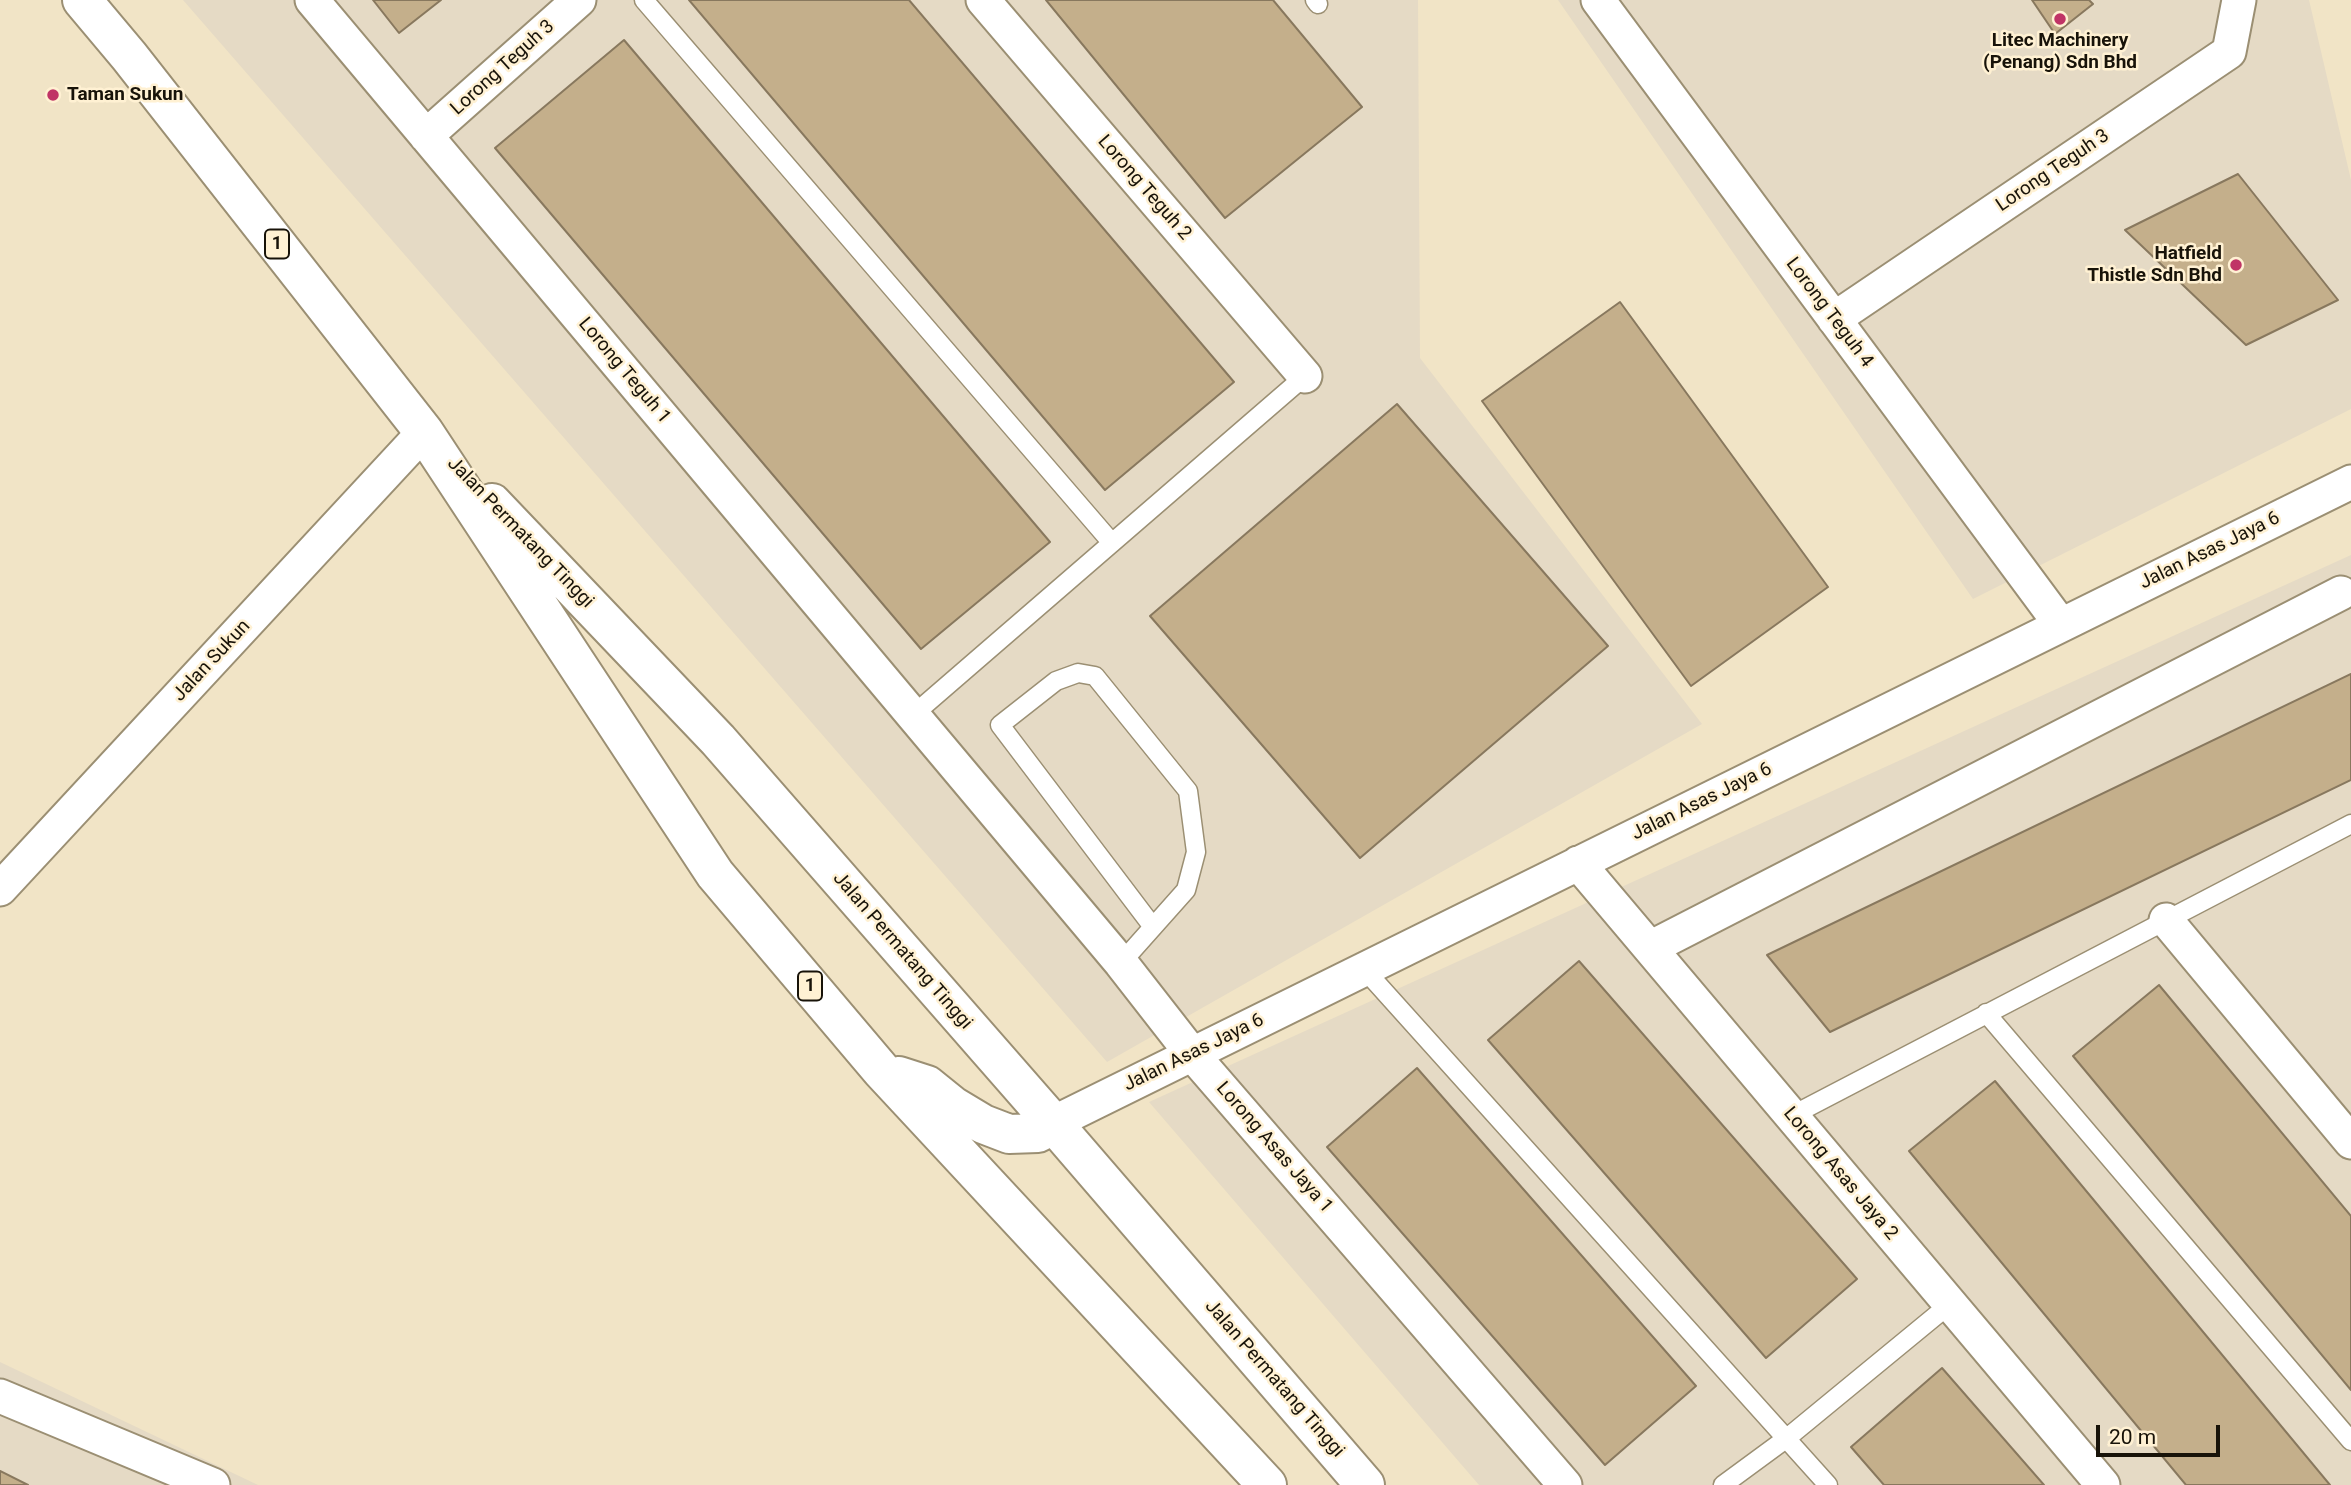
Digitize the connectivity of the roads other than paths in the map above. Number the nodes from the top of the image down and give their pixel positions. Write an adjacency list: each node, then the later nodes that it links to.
1 (82, 0): 11 (highway, Jalan Permatang Tinggi / 1)
2 (312, 0): 8 (street, Lorong Teguh 1)
3 (579, 0): 8 (street, Lorong Teguh 3)
4 (644, 0): 13 (lane)
5 (983, 0): 10 (street, Lorong Teguh 2)
6 (1598, 0): 9 (street, Lorong Teguh 4)
7 (2239, 0): 9 (street, Lorong Teguh 3)
8 (426, 136): 16 (street, Lorong Teguh 1)
9 (1834, 319): 15 (street, Lorong Teguh 4)
10 (1305, 376): 13 (lane)
11 (424, 432): 20 (street, Jalan Sukun); 28 (highway, Jalan Permatang Tinggi / 1); 30 (highway, Jalan Permatang Tinggi / 1)
12 (2351, 482): 15 (street, Jalan Asas Jaya 6)
13 (1112, 543): 16 (lane)
14 (2346, 594): 23 (street)
15 (2061, 625): 19 (street, Jalan Asas Jaya 6)
16 (913, 715): 17 (street, Lorong Teguh 1)
17 (936, 742): 24 (street, Lorong Asas Jaya 1)
18 (2351, 824): 21 (lane)
19 (1577, 863): 23 (street, Lorong Asas Jaya 2); 25 (street, Jalan Asas Jaya 6)
20 (0, 889)
21 (2166, 920): 26 (lane); 31 (street)
22 (1153, 928): 22 (lane); 24 (lane)
23 (1650, 948): 29 (street, Lorong Asas Jaya 2)
24 (1121, 962): 27 (street, Lorong Asas Jaya 1)
25 (1364, 969): 27 (street, Jalan Asas Jaya 6); 34 (lane)
26 (1986, 1013): 29 (lane); 35 (lane)
27 (1192, 1054): 30 (street, Jalan Asas Jaya 6); 39 (street, Lorong Asas Jaya 1)
28 (881, 1070): 30 (highway); 37 (highway, Jalan Permatang Tinggi / 1)
29 (1791, 1116): 32 (street, Lorong Asas Jaya 2)
30 (1053, 1123): 38 (highway, Jalan Permatang Tinggi / 1)
31 (2351, 1142)
32 (1950, 1304): 34 (lane); 42 (street, Lorong Asas Jaya 2)
33 (0, 1396): 36 (street)
34 (1787, 1438): 40 (lane); 41 (lane)
35 (2351, 1441)
36 (213, 1485)
37 (1267, 1485)
38 (1365, 1485)
39 (1565, 1485)
40 (1723, 1485)
41 (1828, 1485)
42 (2103, 1485)

